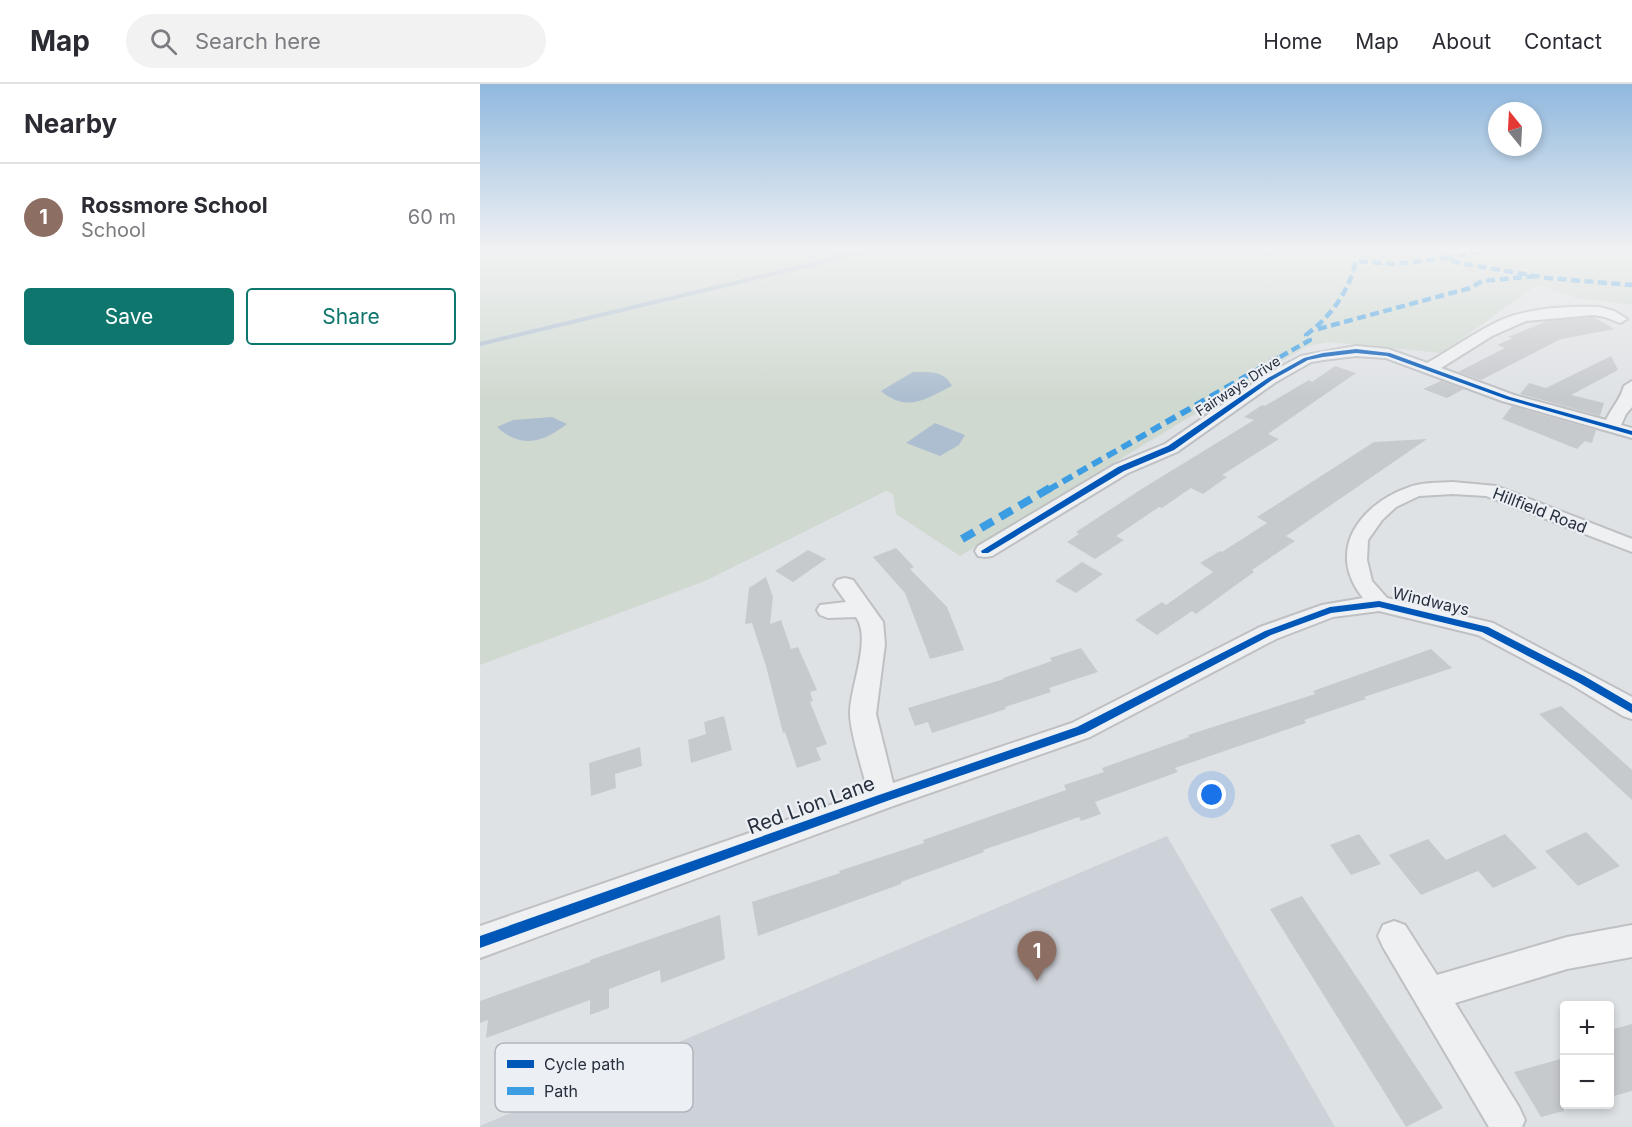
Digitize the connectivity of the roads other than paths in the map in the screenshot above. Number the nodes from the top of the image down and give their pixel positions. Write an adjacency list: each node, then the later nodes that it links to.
1 (1615, 313): 2 (street)
2 (1430, 368): 4 (street, Fairways Drive); 7 (street, Fairways Drive)
3 (1632, 386): 4 (street)
4 (1611, 429): 5 (street, Fairways Drive)
5 (1632, 432)
6 (1632, 546): 9 (street, Hillfield Road)
7 (985, 551)
8 (845, 585): 10 (street)
9 (1379, 604): 12 (street, Windways); 13 (street, Windways)
10 (863, 609): 11 (street); 14 (street)
11 (828, 610)
12 (1150, 694): 14 (street, Red Lion Lane)
13 (1632, 710)
14 (883, 798): 17 (street, Red Lion Lane)
15 (1394, 936): 18 (street)
16 (1632, 941): 18 (street)
17 (480, 942)
18 (1430, 994): 19 (street)
19 (1506, 1120)

